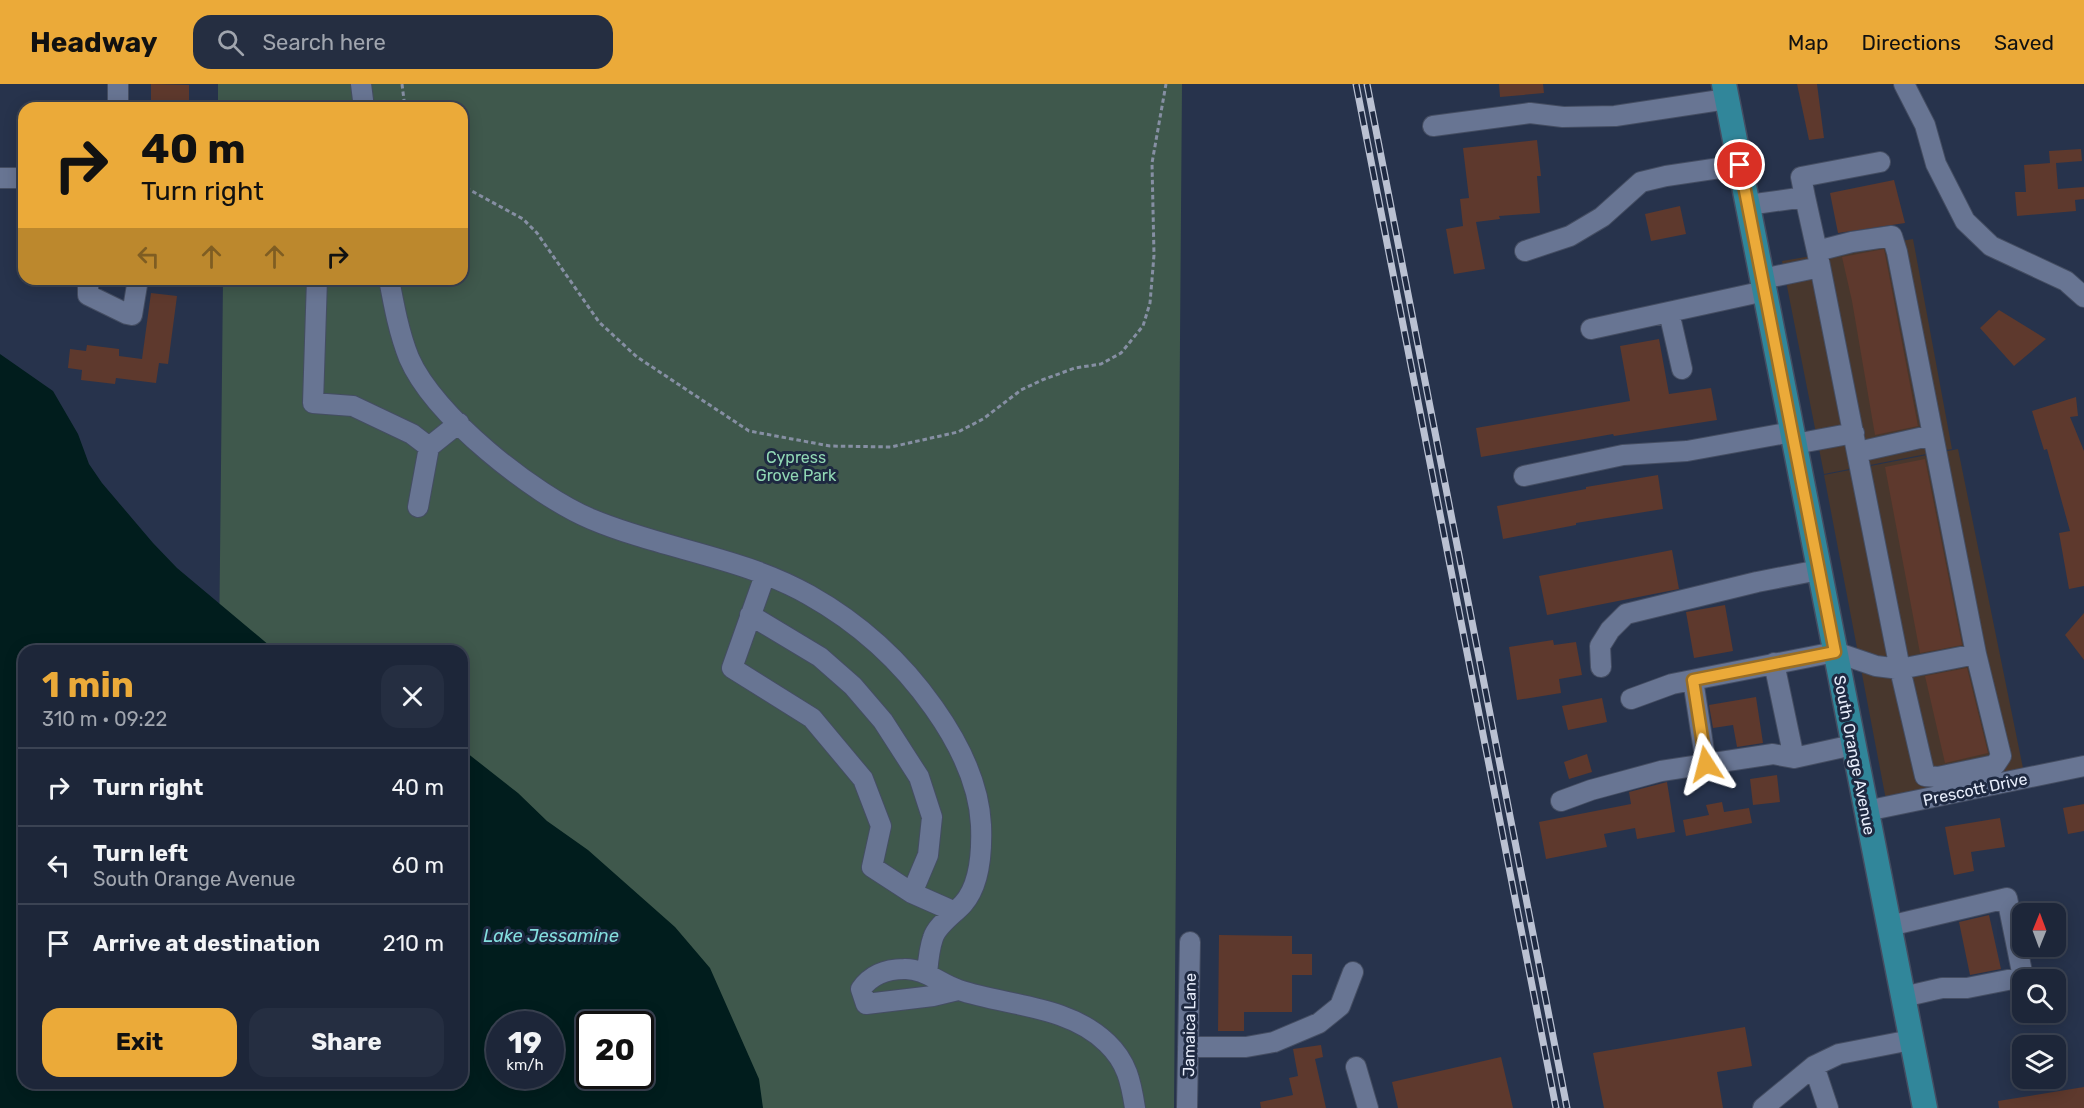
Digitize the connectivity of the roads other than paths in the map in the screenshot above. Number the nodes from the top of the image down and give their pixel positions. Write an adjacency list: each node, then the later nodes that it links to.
1 (118, 84): 5 (street)
2 (361, 84): 6 (street)
3 (1904, 84): 21 (street)
4 (1725, 92): 7 (street); 9 (main road, South Orange Avenue)
5 (118, 102)
6 (363, 102)
7 (1433, 126)
8 (1880, 162): 12 (street)
9 (1740, 165): 13 (main road, South Orange Avenue); 14 (street)
10 (0, 178): 11 (street)
11 (18, 178)
12 (1805, 197): 13 (street); 15 (street)
13 (1748, 205): 20 (main road, South Orange Avenue)
14 (1525, 251)
15 (1819, 259): 20 (street); 26 (street); 28 (street)
16 (88, 285): 17 (street)
17 (137, 285)
18 (317, 285): 29 (street)
19 (390, 285): 25 (street)
20 (1763, 285): 22 (street); 27 (main road, South Orange Avenue)
21 (2084, 297)
22 (1669, 312): 23 (street); 24 (street)
23 (1591, 329)
24 (1682, 369)
25 (459, 423): 29 (street); 33 (street)
26 (1933, 435): 28 (street); 36 (street)
27 (1793, 438): 28 (street); 30 (street); 32 (main road, South Orange Avenue)
28 (1856, 442): 39 (street)
29 (429, 447): 31 (street)
30 (1524, 476)
31 (418, 507)
32 (1819, 570): 35 (main road, South Orange Avenue); 38 (street)
33 (765, 575): 34 (street); 49 (street)
34 (750, 615): 48 (street); 48 (street)
35 (1835, 652): 37 (street); 39 (street); 42 (main road, South Orange Avenue)
36 (1976, 654): 39 (street); 39 (street)
37 (1774, 663): 40 (street); 43 (street)
38 (1601, 668)
39 (1900, 669)
40 (1693, 680): 41 (street); 44 (street)
41 (1631, 699)
42 (1853, 745): 43 (street); 47 (main road, South Orange Avenue)
43 (1794, 758): 44 (street)
44 (1706, 764): 46 (street)
45 (2084, 766): 47 (street, Prescott Drive)
46 (1561, 801)
47 (1866, 811): 50 (main road, South Orange Avenue)
48 (912, 893): 49 (street)
49 (955, 912): 53 (street)
50 (1889, 926): 55 (main road, South Orange Avenue); 55 (street)
51 (1190, 942): 57 (street, Jamaica Lane)
52 (1353, 972): 57 (street)
53 (927, 974): 54 (street); 54 (street)
54 (958, 990): 60 (street)
55 (1903, 997): 56 (main road, South Orange Avenue)
56 (1911, 1040): 58 (street); 65 (main road, South Orange Avenue)
57 (1188, 1047): 61 (street, Jamaica Lane)
58 (1814, 1066): 63 (street); 64 (street)
59 (1356, 1067): 62 (street)
60 (1135, 1108)
61 (1187, 1108)
62 (1368, 1108)
63 (1763, 1108)
64 (1828, 1108)
65 (1924, 1108)

